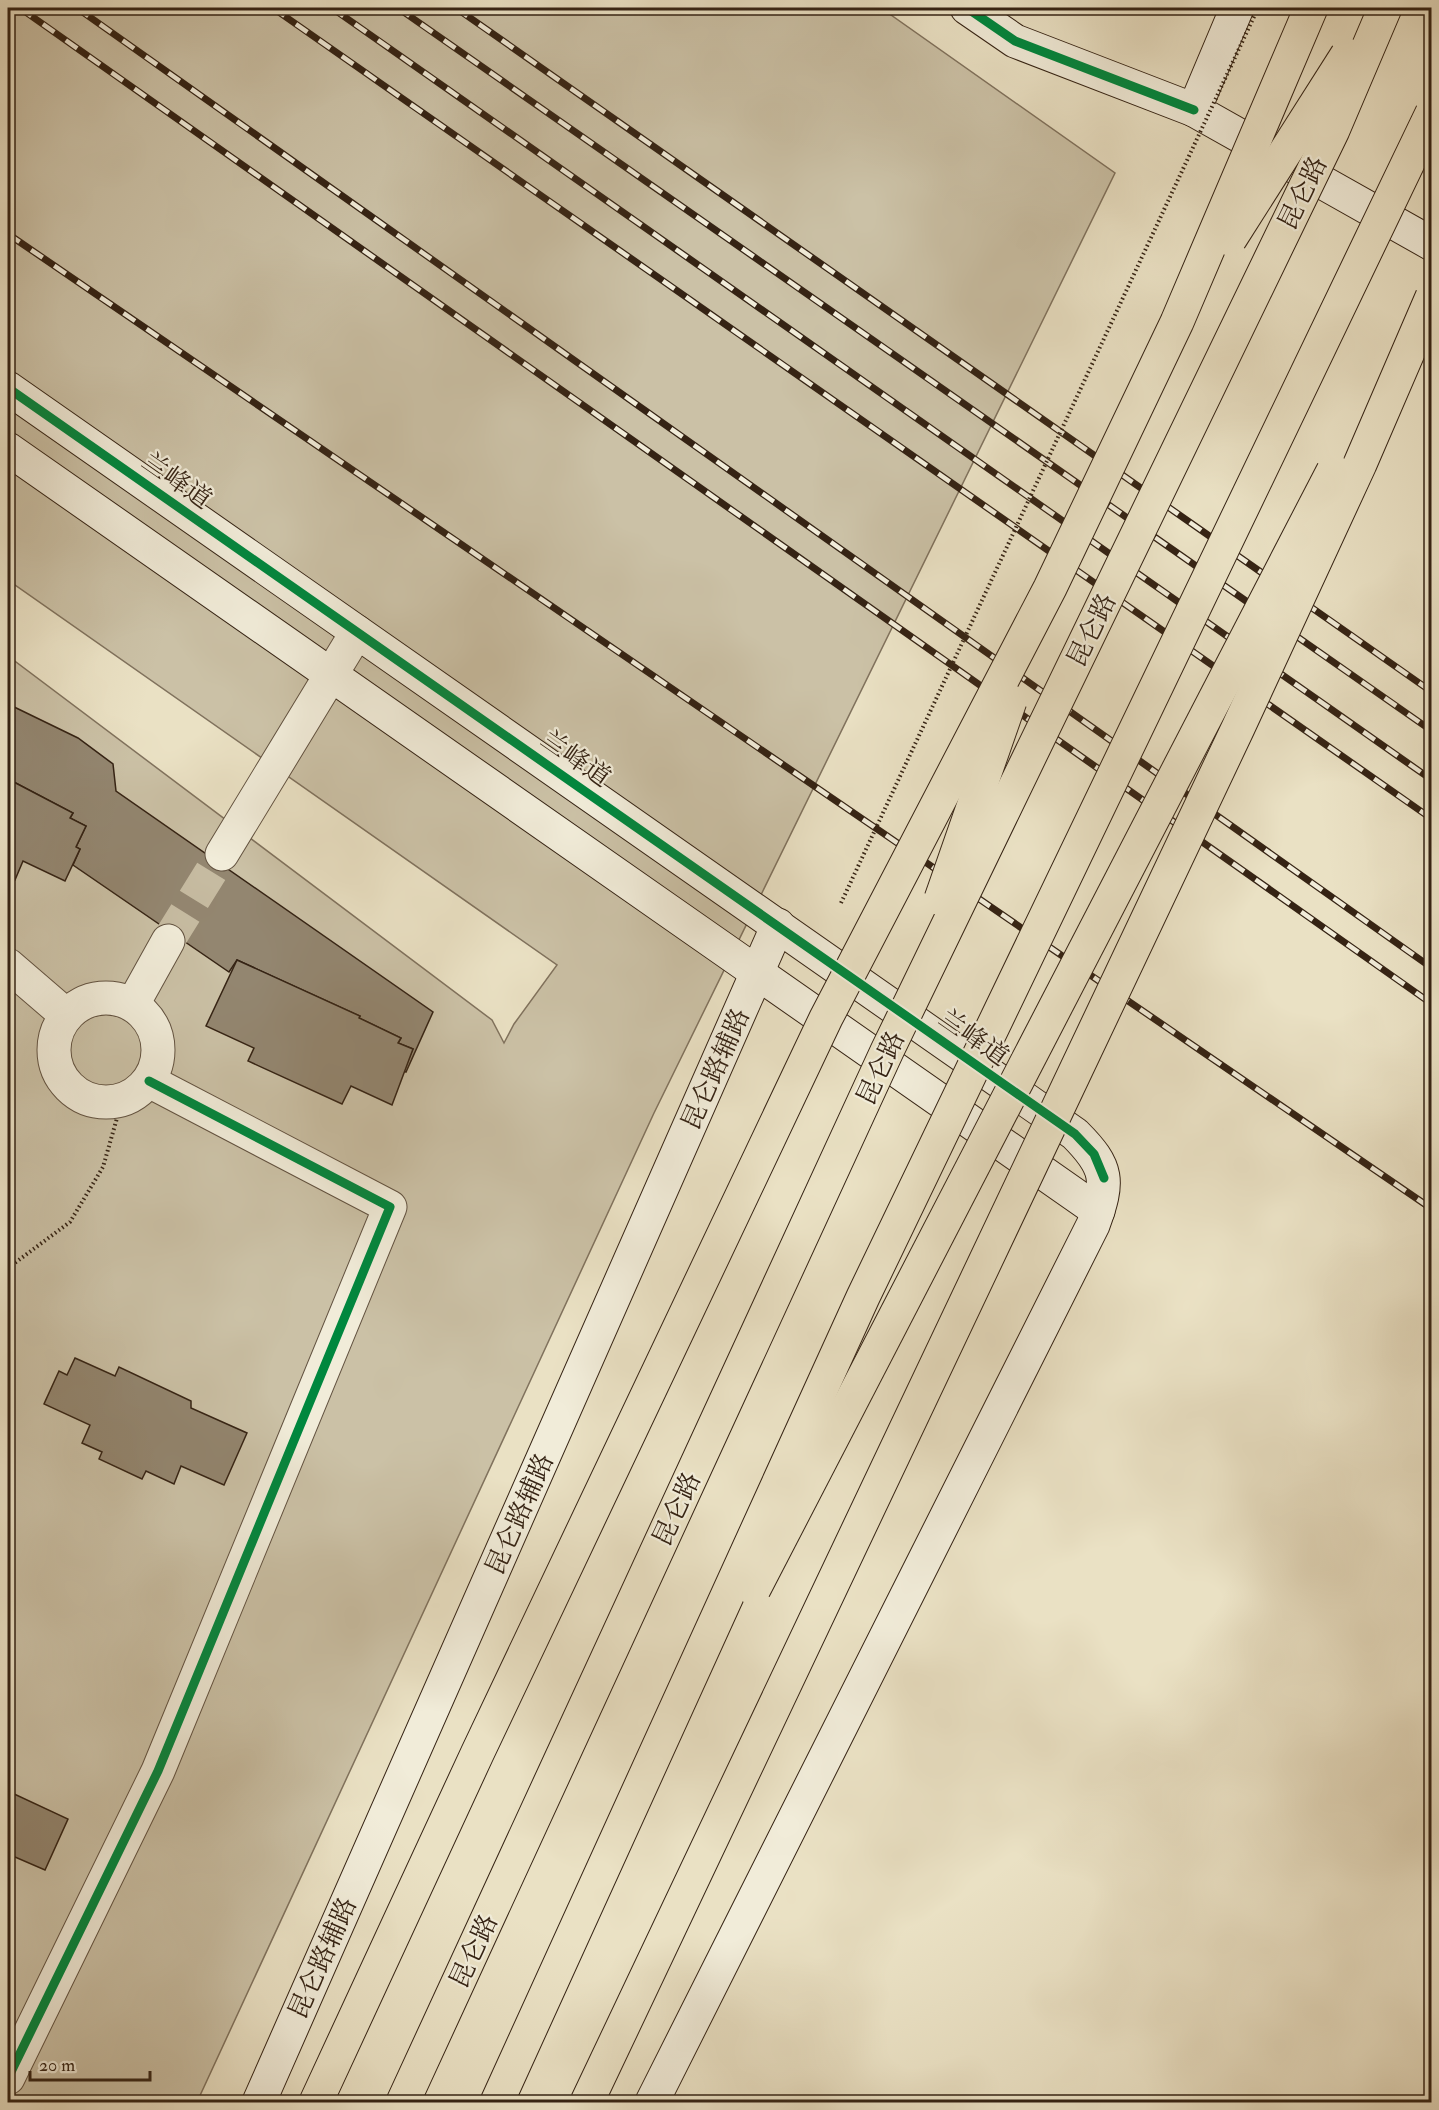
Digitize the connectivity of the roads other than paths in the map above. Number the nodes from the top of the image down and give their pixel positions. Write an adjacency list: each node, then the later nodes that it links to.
1 (967, 8): 6 (street)
2 (1237, 8): 6 (street)
3 (1311, 8): 11 (highway, bridge)
4 (1371, 8): 11 (highway, bridge)
5 (1385, 8): 24 (highway, 昆仑路, bridge)
6 (1194, 110): 8 (street)
7 (1431, 113): 27 (highway, bridge)
8 (1431, 244)
9 (1431, 281): 27 (highway, bridge)
10 (1431, 297): 33 (highway, bridge)
11 (1178, 322): 14 (highway, bridge)
12 (8, 388): 15 (street, 兰峰道)
13 (8, 448): 16 (street)
14 (1050, 588): 24 (highway, bridge); 30 (highway, bridge)
15 (357, 632): 16 (street); 18 (street, 兰峰道)
16 (330, 675): 17 (street); 21 (street)
17 (222, 854)
18 (778, 925): 21 (street, 昆仑路辅路); 26 (street, 兰峰道)
19 (168, 941): 22 (street)
20 (8, 965): 23 (street)
21 (758, 973): 26 (street); 29 (street, 昆仑路辅路)
22 (133, 1004): 23 (street); 25 (street)
23 (66, 1015): 25 (street)
24 (887, 1051): 31 (highway, 昆仑路, bridge)
25 (149, 1081): 28 (street)
26 (1098, 1211): 34 (street)
27 (575, 1934): 32 (highway, bridge)
28 (8, 2078)
29 (258, 2103)
30 (316, 2103)
31 (403, 2103)
32 (497, 2103)
33 (587, 2103)
34 (652, 2103)

